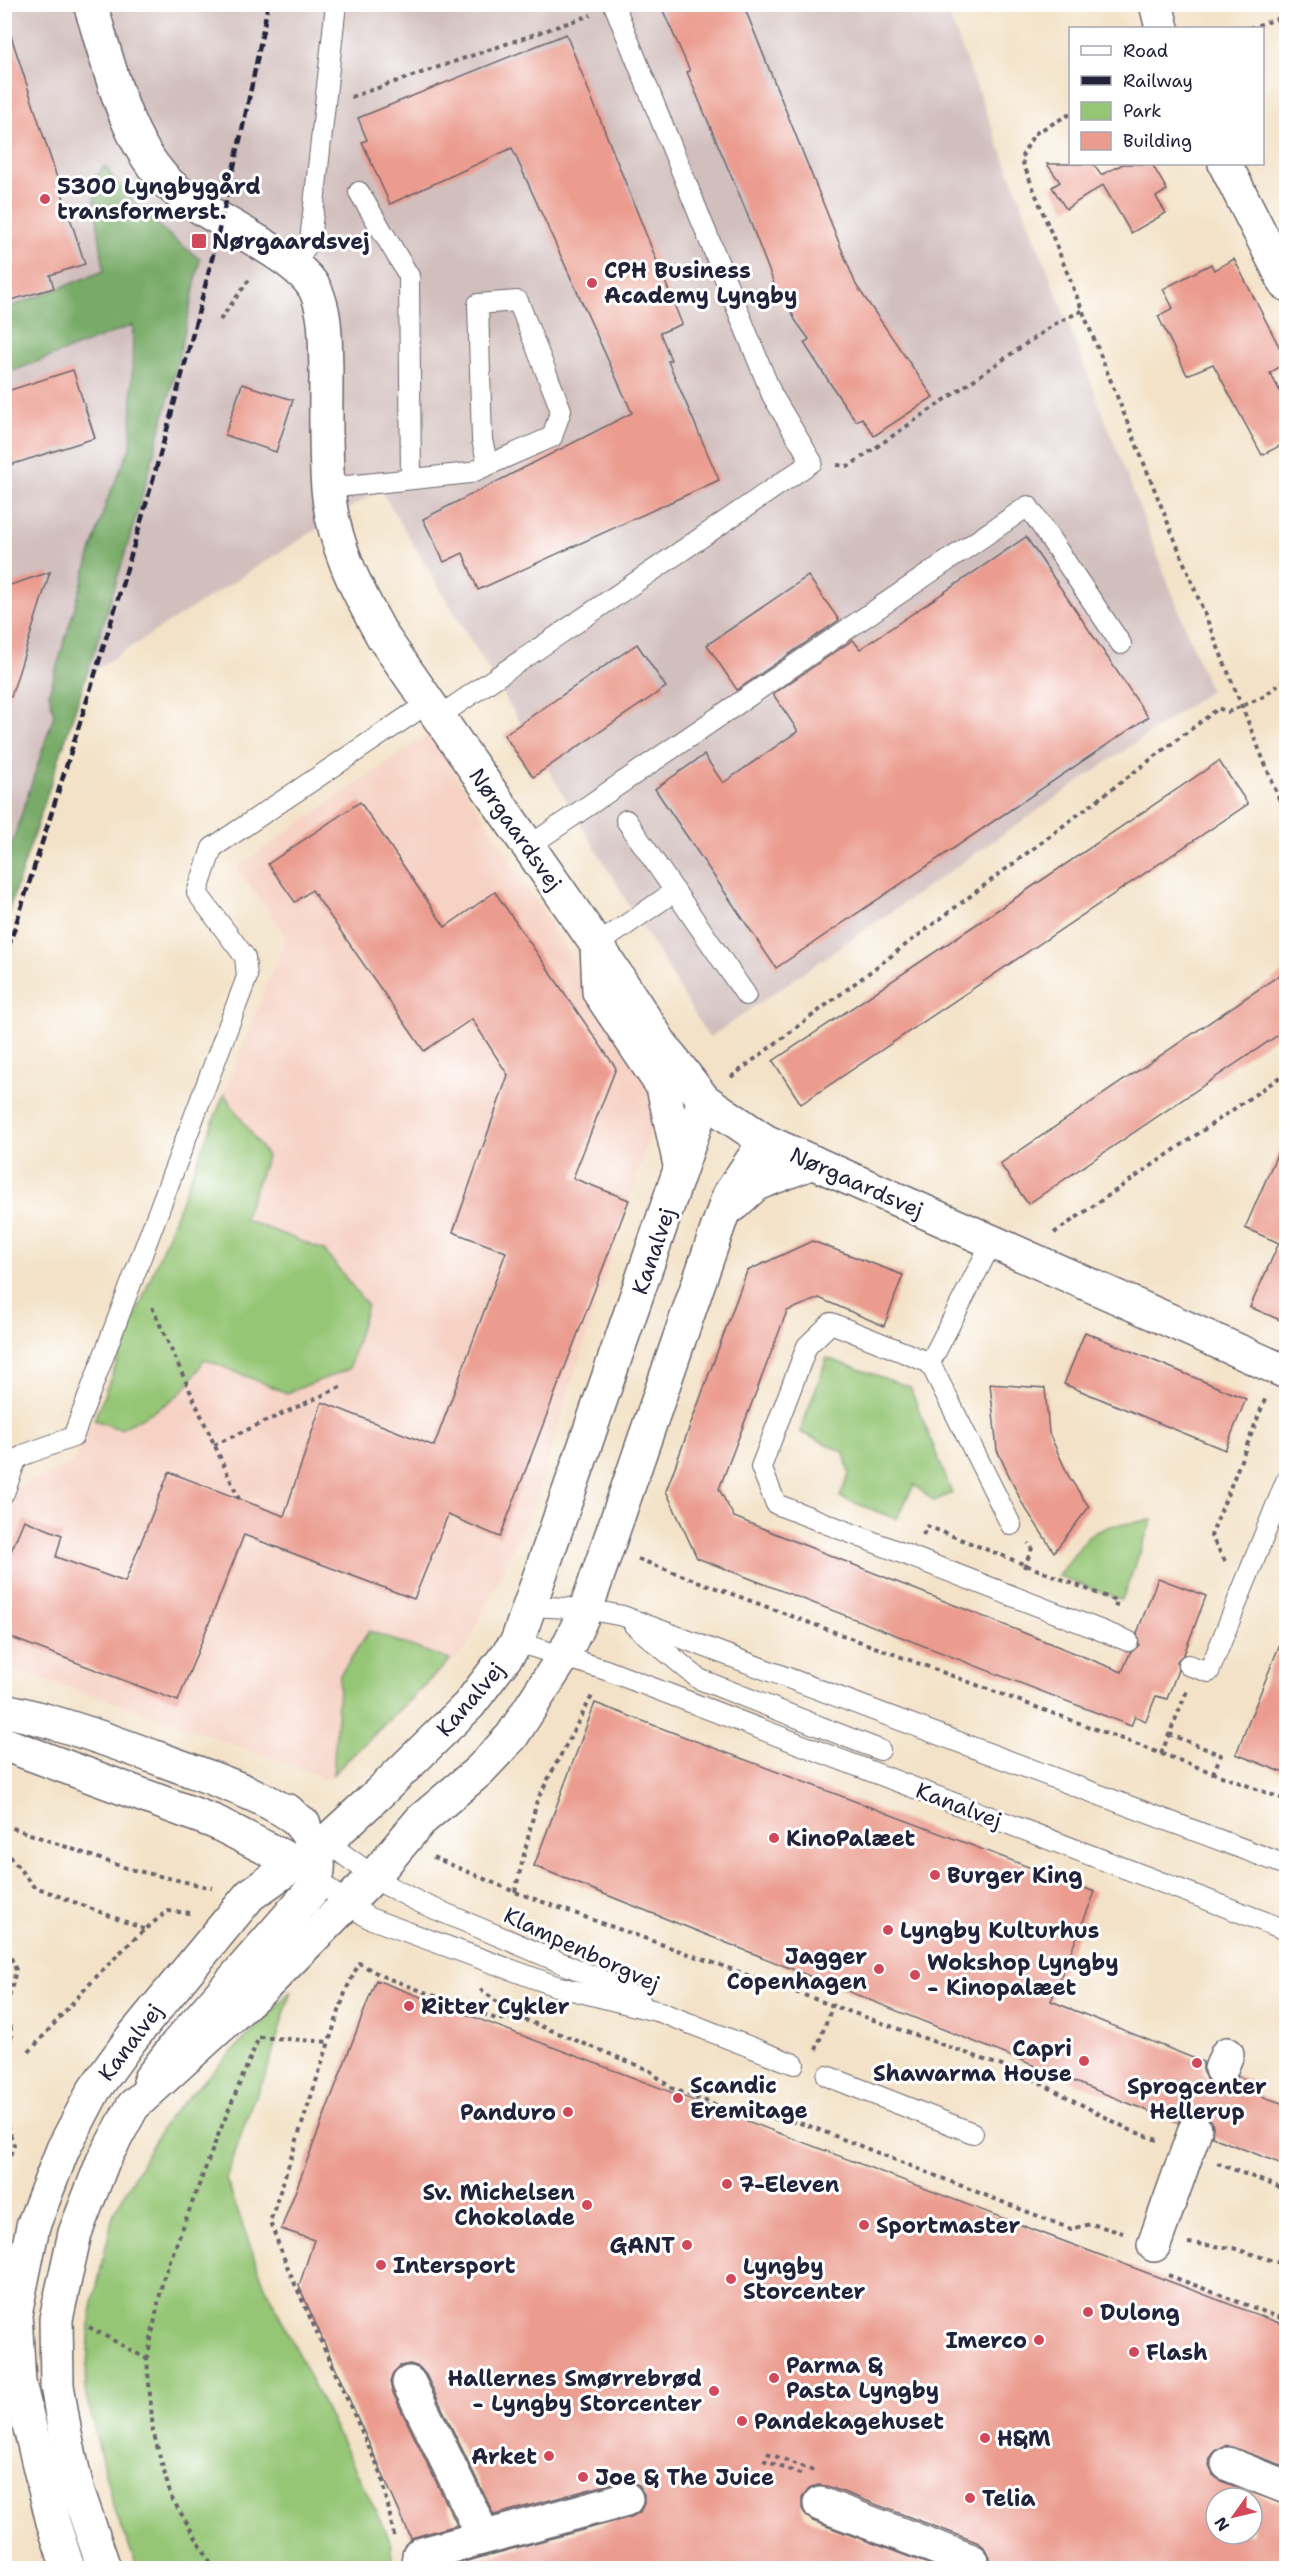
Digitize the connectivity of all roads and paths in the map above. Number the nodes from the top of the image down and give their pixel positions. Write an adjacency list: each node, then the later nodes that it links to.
1 (90, 4): 12 (street, Nørgaardsvej)
2 (336, 4): 8 (lane)
3 (1156, 4): 6 (street)
4 (615, 7): 8 (path); 16 (lane)
5 (1287, 16): 7 (path)
6 (1162, 27)
7 (1252, 27)
8 (325, 106): 12 (lane)
9 (1069, 115): 14 (path)
10 (1226, 165): 13 (street)
11 (359, 192): 18 (lane)
12 (281, 258): 15 (path); 19 (street, Nørgaardsvej)
13 (1287, 284)
14 (1083, 310): 16 (path); 22 (path)
15 (220, 320)
16 (812, 462): 23 (lane)
17 (488, 465): 17 (lane); 18 (lane)
18 (411, 478): 19 (lane)
19 (328, 489): 23 (street, Nørgaardsvej)
20 (1121, 644): 26 (lane)
21 (1287, 678): 22 (path)
22 (1242, 704): 24 (path); 31 (path)
23 (433, 710): 26 (street, Nørgaardsvej); 37 (lane)
24 (1287, 816)
25 (626, 820): 27 (lane)
26 (529, 846): 28 (street, Nørgaardsvej)
27 (675, 891): 28 (lane); 29 (lane)
28 (597, 945): 31 (street, Nørgaardsvej); 34 (street)
29 (746, 995)
30 (1287, 1073): 36 (path)
31 (704, 1100): 32 (street, Nørgaardsvej); 34 (street, Kanalvej)
32 (765, 1141): 33 (street, Nørgaardsvej); 35 (street, Kanalvej)
33 (813, 1162): 35 (street); 36 (street, Nørgaardsvej)
34 (681, 1169): 50 (street, Kanalvej)
35 (722, 1217): 47 (street, Kanalvej)
36 (1007, 1249): 38 (lane); 39 (street, Nørgaardsvej)
37 (136, 1271): 41 (path); 43 (lane)
38 (930, 1363): 45 (lane); 53 (lane)
39 (1282, 1370): 48 (path)
40 (345, 1385): 41 (path)
41 (214, 1445): 44 (path)
42 (1287, 1481): 48 (lane)
43 (4, 1493)
44 (238, 1499)
45 (1011, 1525)
46 (927, 1526): 49 (path)
47 (609, 1548): 51 (street, Kanalvej); 62 (path)
48 (1242, 1591): 56 (lane)
49 (1117, 1601)
50 (531, 1606): 51 (lane); 54 (street, Kanalvej)
51 (586, 1609): 52 (lane); 55 (street, Kanalvej)
52 (623, 1616): 61 (lane); 69 (lane)
53 (1128, 1641)
54 (517, 1642): 55 (lane, Kanalvej); 67 (street, Kanalvej)
55 (563, 1657): 57 (lane, Kanalvej); 70 (street, Kanalvej)
56 (1192, 1666): 59 (path)
57 (606, 1670): 71 (path); 76 (lane, Kanalvej)
58 (4, 1710): 67 (street)
59 (1169, 1734): 62 (path); 63 (path)
60 (4, 1744): 67 (street)
61 (880, 1750)
62 (1161, 1754): 63 (path)
63 (1213, 1773): 64 (path)
64 (1287, 1800)
65 (4, 1825): 72 (path)
66 (4, 1849): 75 (path)
67 (315, 1858): 70 (lane, Klampenborgvej); 72 (street, Kanalvej); 73 (lane, Klampenborgvej); 88 (street)
68 (445, 1862): 71 (path)
69 (1287, 1865)
70 (374, 1876): 73 (street, Kanalvej); 80 (lane, Klampenborgvej)
71 (515, 1893): 79 (path)
72 (250, 1895): 100 (street, Kanalvej)
73 (346, 1903): 80 (lane, Klampenborgvej); 88 (street, Kanalvej)
74 (190, 1913): 75 (path)
75 (144, 1929): 84 (path)
76 (1287, 1930)
77 (4, 1941): 85 (path)
78 (471, 1982): 81 (path)
79 (833, 2004): 82 (path); 91 (path)
80 (660, 2012): 86 (lane)
81 (516, 2016): 83 (path); 94 (path)
82 (824, 2030)
83 (330, 2043): 99 (path); 109 (path)
84 (29, 2052)
85 (4, 2054)
86 (794, 2064)
87 (827, 2076): 90 (lane)
88 (133, 2106): 97 (street, Kanalvej)
89 (4, 2117): 92 (path)
90 (973, 2133)
91 (1191, 2141): 93 (path); 94 (street)
92 (4, 2171)
93 (1287, 2190)
94 (1154, 2245): 95 (path)
95 (1287, 2265)
96 (1167, 2274): 98 (path)
97 (56, 2319): 99 (path); 102 (street, Kanalvej)
98 (1287, 2320)
99 (147, 2359): 113 (path)
100 (12, 2382): 102 (lane); 111 (street, Kanalvej)
101 (409, 2383): 108 (street)
102 (57, 2385): 112 (street, Kanalvej)
103 (767, 2453): 106 (path)
104 (1228, 2464): 105 (street)
105 (1287, 2487)
106 (820, 2489): 110 (street)
107 (626, 2499): 108 (street)
108 (484, 2537): 109 (street)
109 (407, 2547)
110 (972, 2561)
111 (68, 2568)
112 (104, 2568)
113 (214, 2568)

